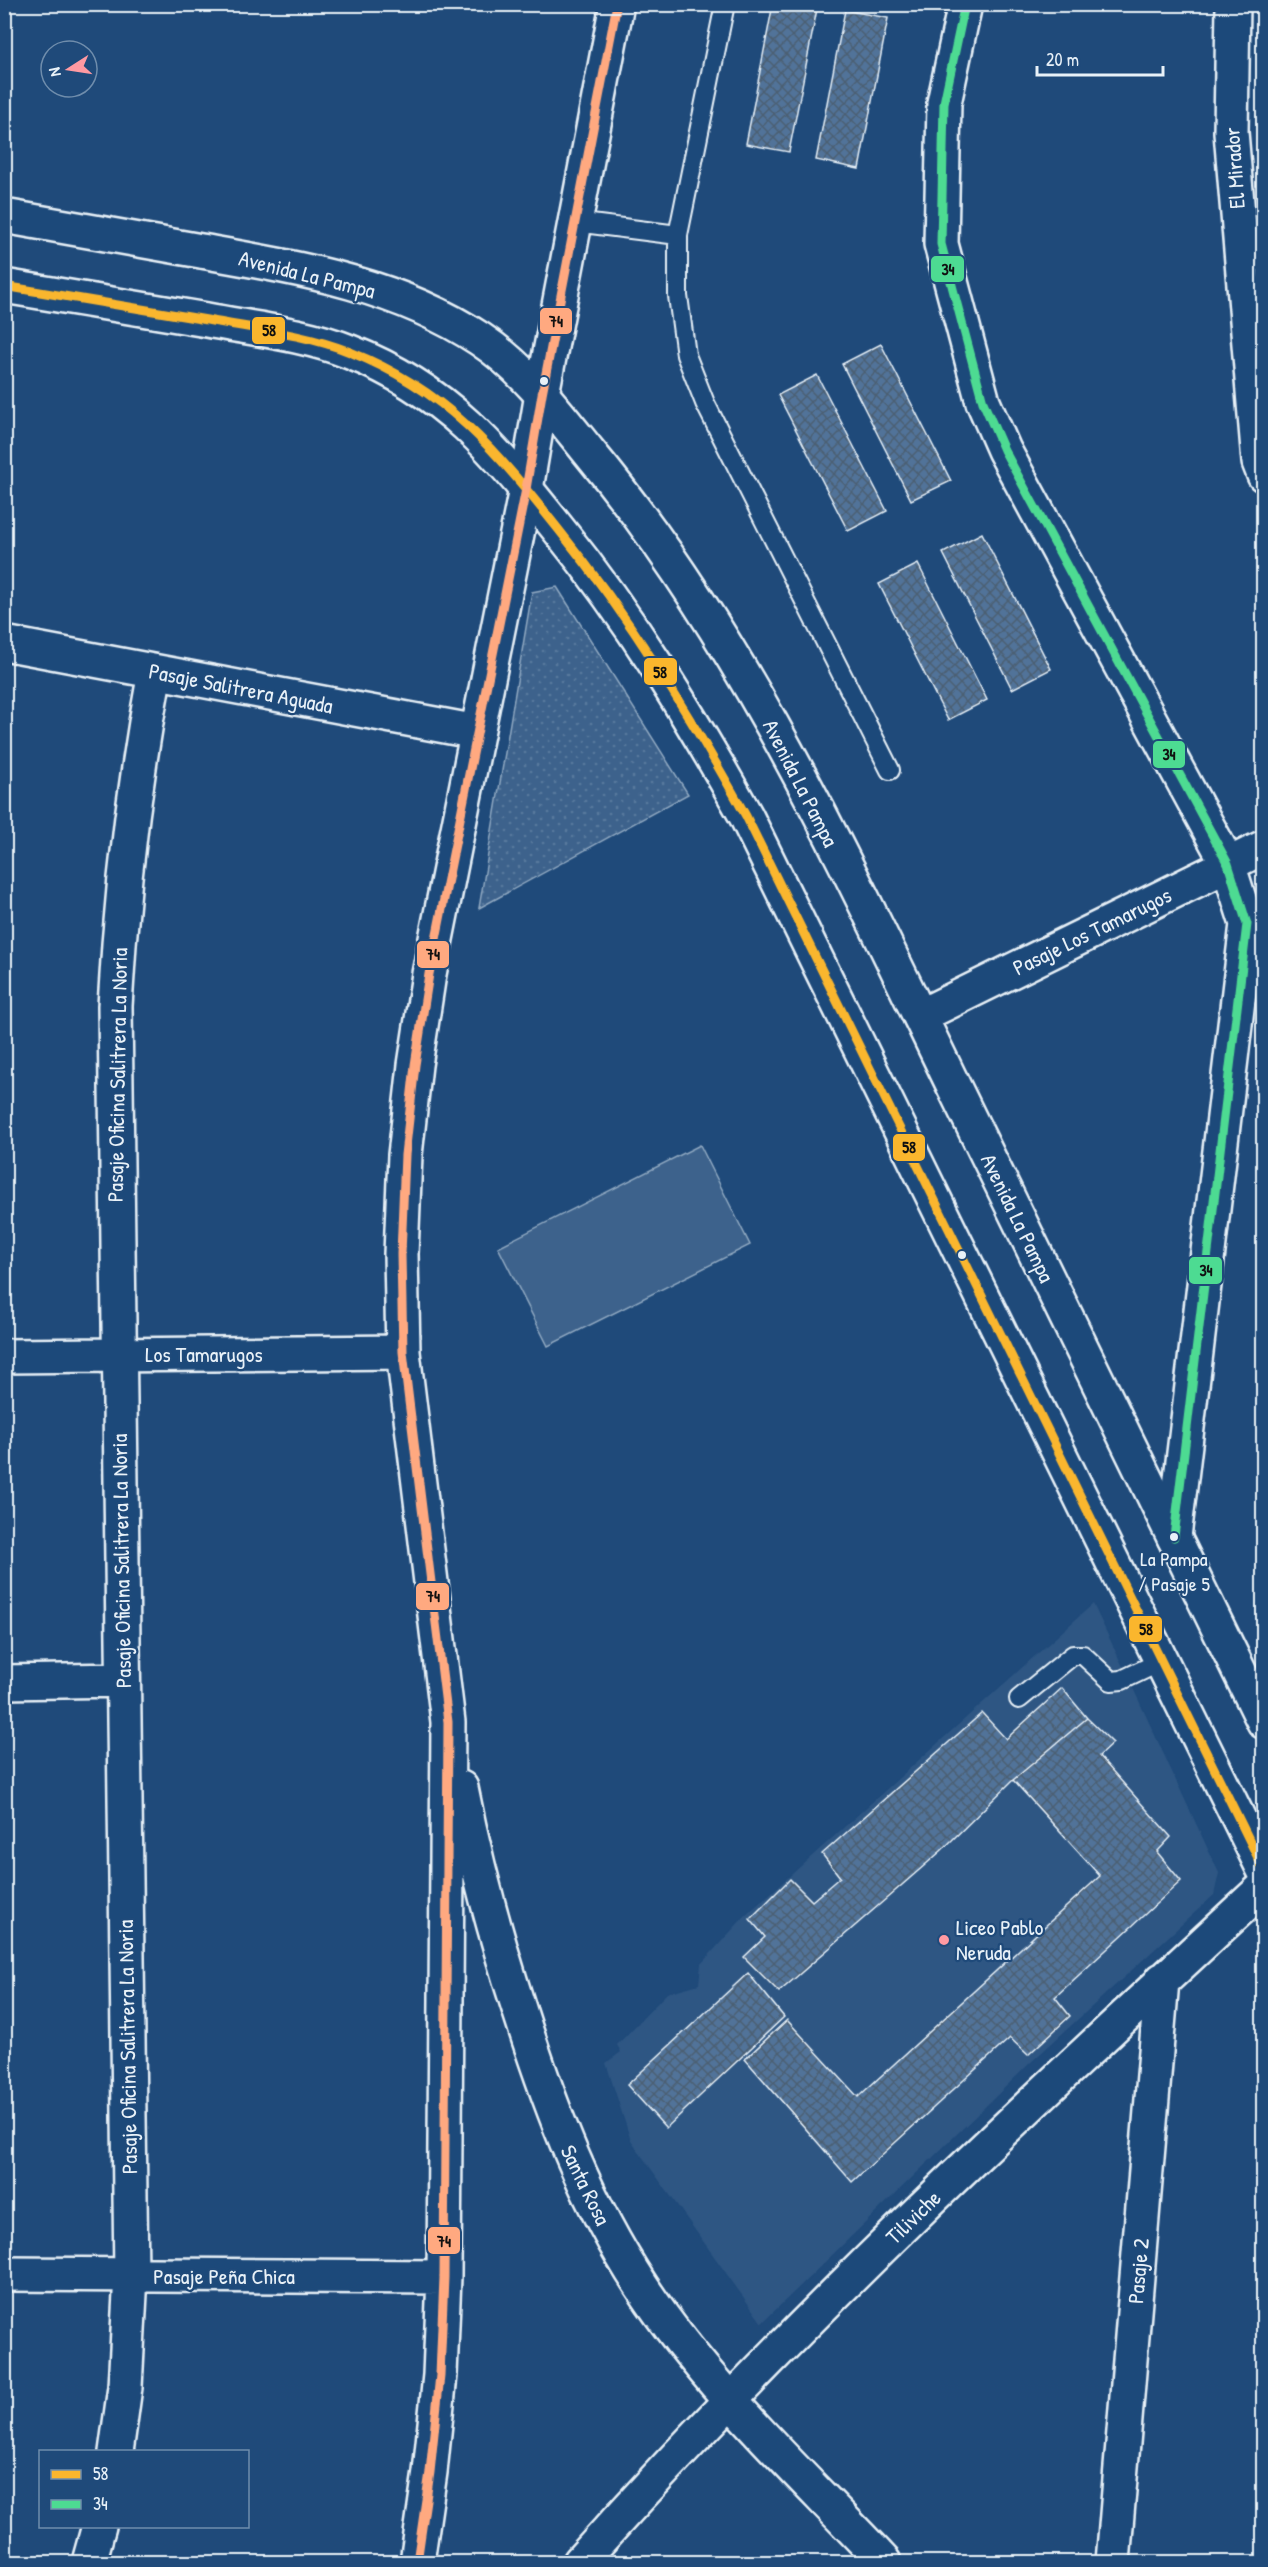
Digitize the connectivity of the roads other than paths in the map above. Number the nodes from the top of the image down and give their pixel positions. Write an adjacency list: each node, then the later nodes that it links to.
1 (617, 4): 6 (street)
2 (725, 4): 7 (lane)
3 (965, 4): 17 (street)
4 (1233, 4): 10 (street, El Mirador)
5 (4, 216): 9 (street, Avenida La Pampa)
6 (575, 222): 7 (lane); 9 (street)
7 (678, 235): 15 (lane)
8 (4, 286): 11 (street)
9 (542, 394): 11 (street); 18 (street, Avenida La Pampa)
10 (1263, 475)
11 (526, 489): 14 (street); 23 (street)
12 (4, 643): 13 (street, Pasaje Salitrera Aguada)
13 (155, 672): 14 (street, Pasaje Salitrera Aguada); 20 (street, Pasaje Oficina Salitrera La Noria)
14 (477, 732): 19 (street)
15 (890, 770)
16 (1263, 847): 17 (street, Pasaje Los Tamarugos)
17 (1228, 864): 18 (street, Pasaje Los Tamarugos); 22 (street)
18 (920, 1016): 22 (street, Avenida La Pampa)
19 (403, 1352): 20 (street, Los Tamarugos); 27 (street)
20 (118, 1355): 21 (street, Los Tamarugos); 24 (street, Pasaje Oficina Salitrera La Noria)
21 (4, 1356)
22 (1174, 1537): 28 (street, Avenida La Pampa)
23 (1162, 1660): 26 (lane); 29 (street)
24 (122, 1680): 25 (street); 33 (street, Pasaje Oficina Salitrera La Noria)
25 (4, 1682)
26 (1019, 1699)
27 (448, 1722): 34 (street); 35 (street, Santa Rosa)
28 (1263, 1722)
29 (1263, 1870)
30 (1263, 1887): 31 (street, Tiliviche)
31 (1162, 1980): 35 (street, Tiliviche); 42 (street, Pasaje 2)
32 (4, 2274): 33 (street, Pasaje Peña Chica)
33 (131, 2275): 34 (street, Pasaje Peña Chica); 36 (street, Pasaje Oficina Salitrera La Noria)
34 (444, 2277): 39 (street)
35 (730, 2398): 40 (street, Tiliviche); 41 (street, Santa Rosa)
36 (116, 2450)
37 (98, 2528): 38 (street)
38 (89, 2562)
39 (417, 2562)
40 (580, 2562)
41 (884, 2562)
42 (1113, 2562)

